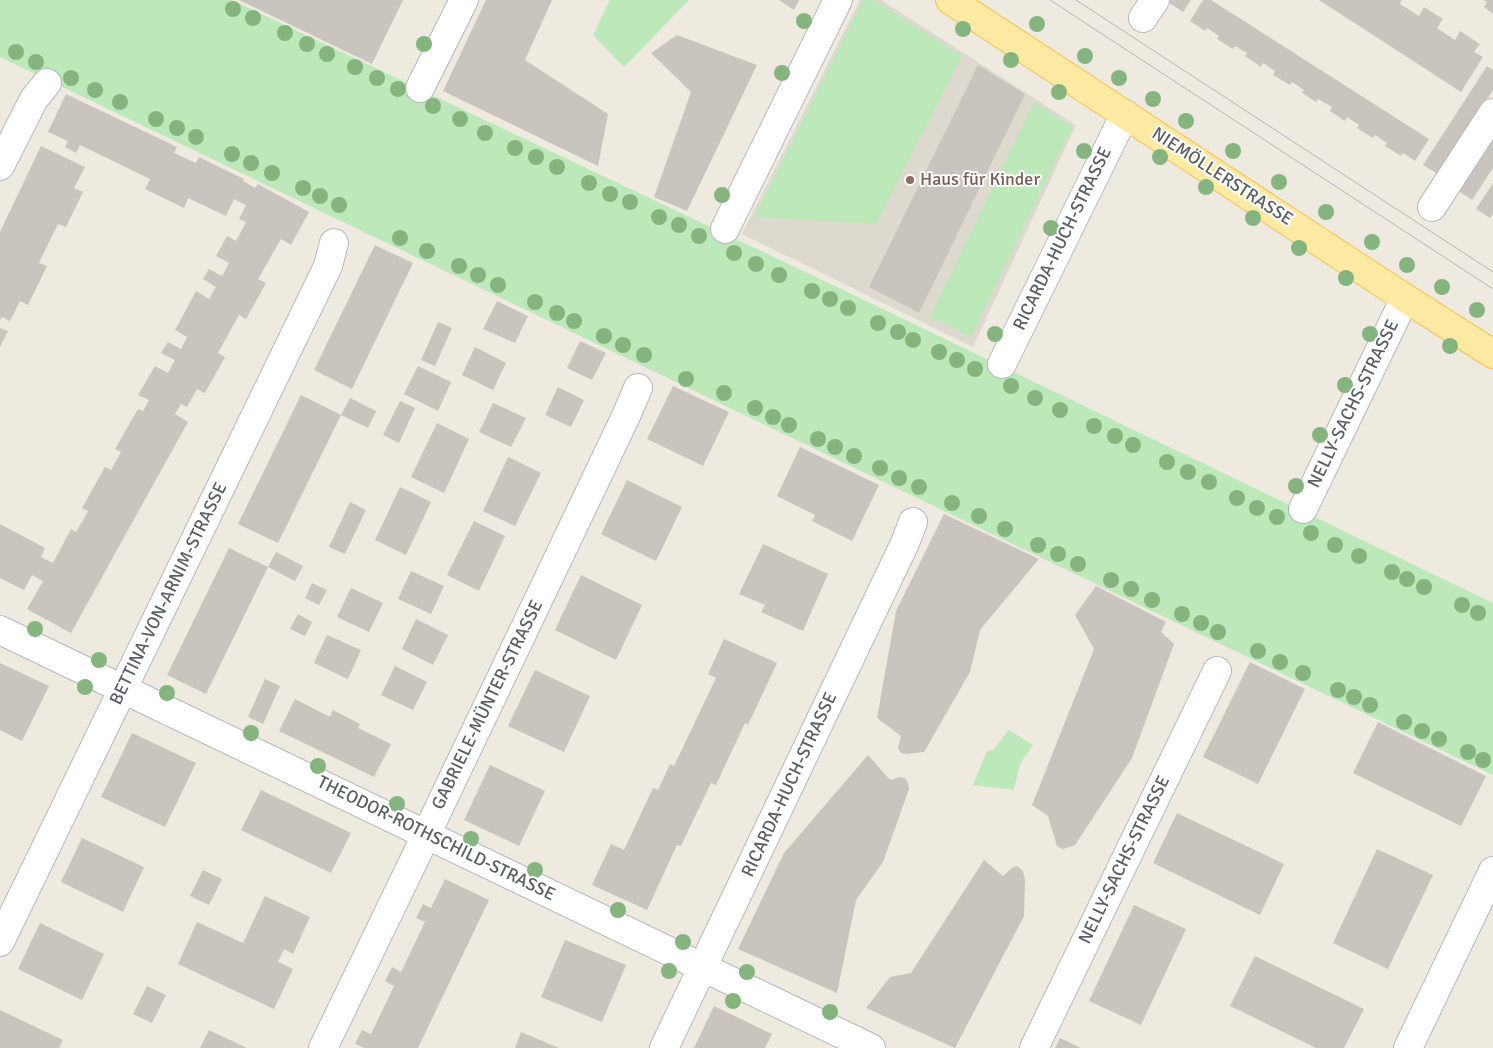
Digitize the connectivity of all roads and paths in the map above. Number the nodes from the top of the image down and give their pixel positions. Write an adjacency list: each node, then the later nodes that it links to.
1 (464, 0): 5 (street)
2 (838, 0): 10 (street)
3 (950, 0): 7 (main road, NIEMÖLLERSTRASSE)
4 (47, 83): 8 (street)
5 (420, 88)
6 (1493, 113): 9 (street)
7 (1125, 114): 12 (main road, NIEMÖLLERSTRASSE); 14 (street, RICARDA-HUCH-STRASSE)
8 (0, 166)
9 (1432, 207)
10 (725, 229)
11 (334, 244): 20 (street, BETTINA-VON-ARNIM-STRASSE)
12 (1405, 298): 13 (main road, NIEMÖLLERSTRASSE); 16 (street, NELLY-SACHS-STRASSE)
13 (1493, 354)
14 (1002, 364)
15 (638, 388): 21 (street, GABRIELE-MÜNTER-STRASSE)
16 (1303, 509)
17 (913, 522): 24 (street, RICARDA-HUCH-STRASSE)
18 (0, 630): 20 (street, THEODOR-ROTHSCHILD-STRASSE)
19 (1217, 671): 28 (street, NELLY-SACHS-STRASSE)
20 (124, 689): 21 (street, THEODOR-ROTHSCHILD-STRASSE); 23 (street, BETTINA-VON-ARNIM-STRASSE)
21 (427, 834): 24 (street, THEODOR-ROTHSCHILD-STRASSE); 25 (street, GABRIELE-MÜNTER-STRASSE)
22 (1493, 871): 29 (street)
23 (0, 942)
24 (703, 968): 26 (street, RICARDA-HUCH-STRASSE); 27 (street, THEODOR-ROTHSCHILD-STRASSE)
25 (324, 1048)
26 (664, 1048)
27 (871, 1048)
28 (1034, 1048)
29 (1408, 1048)

